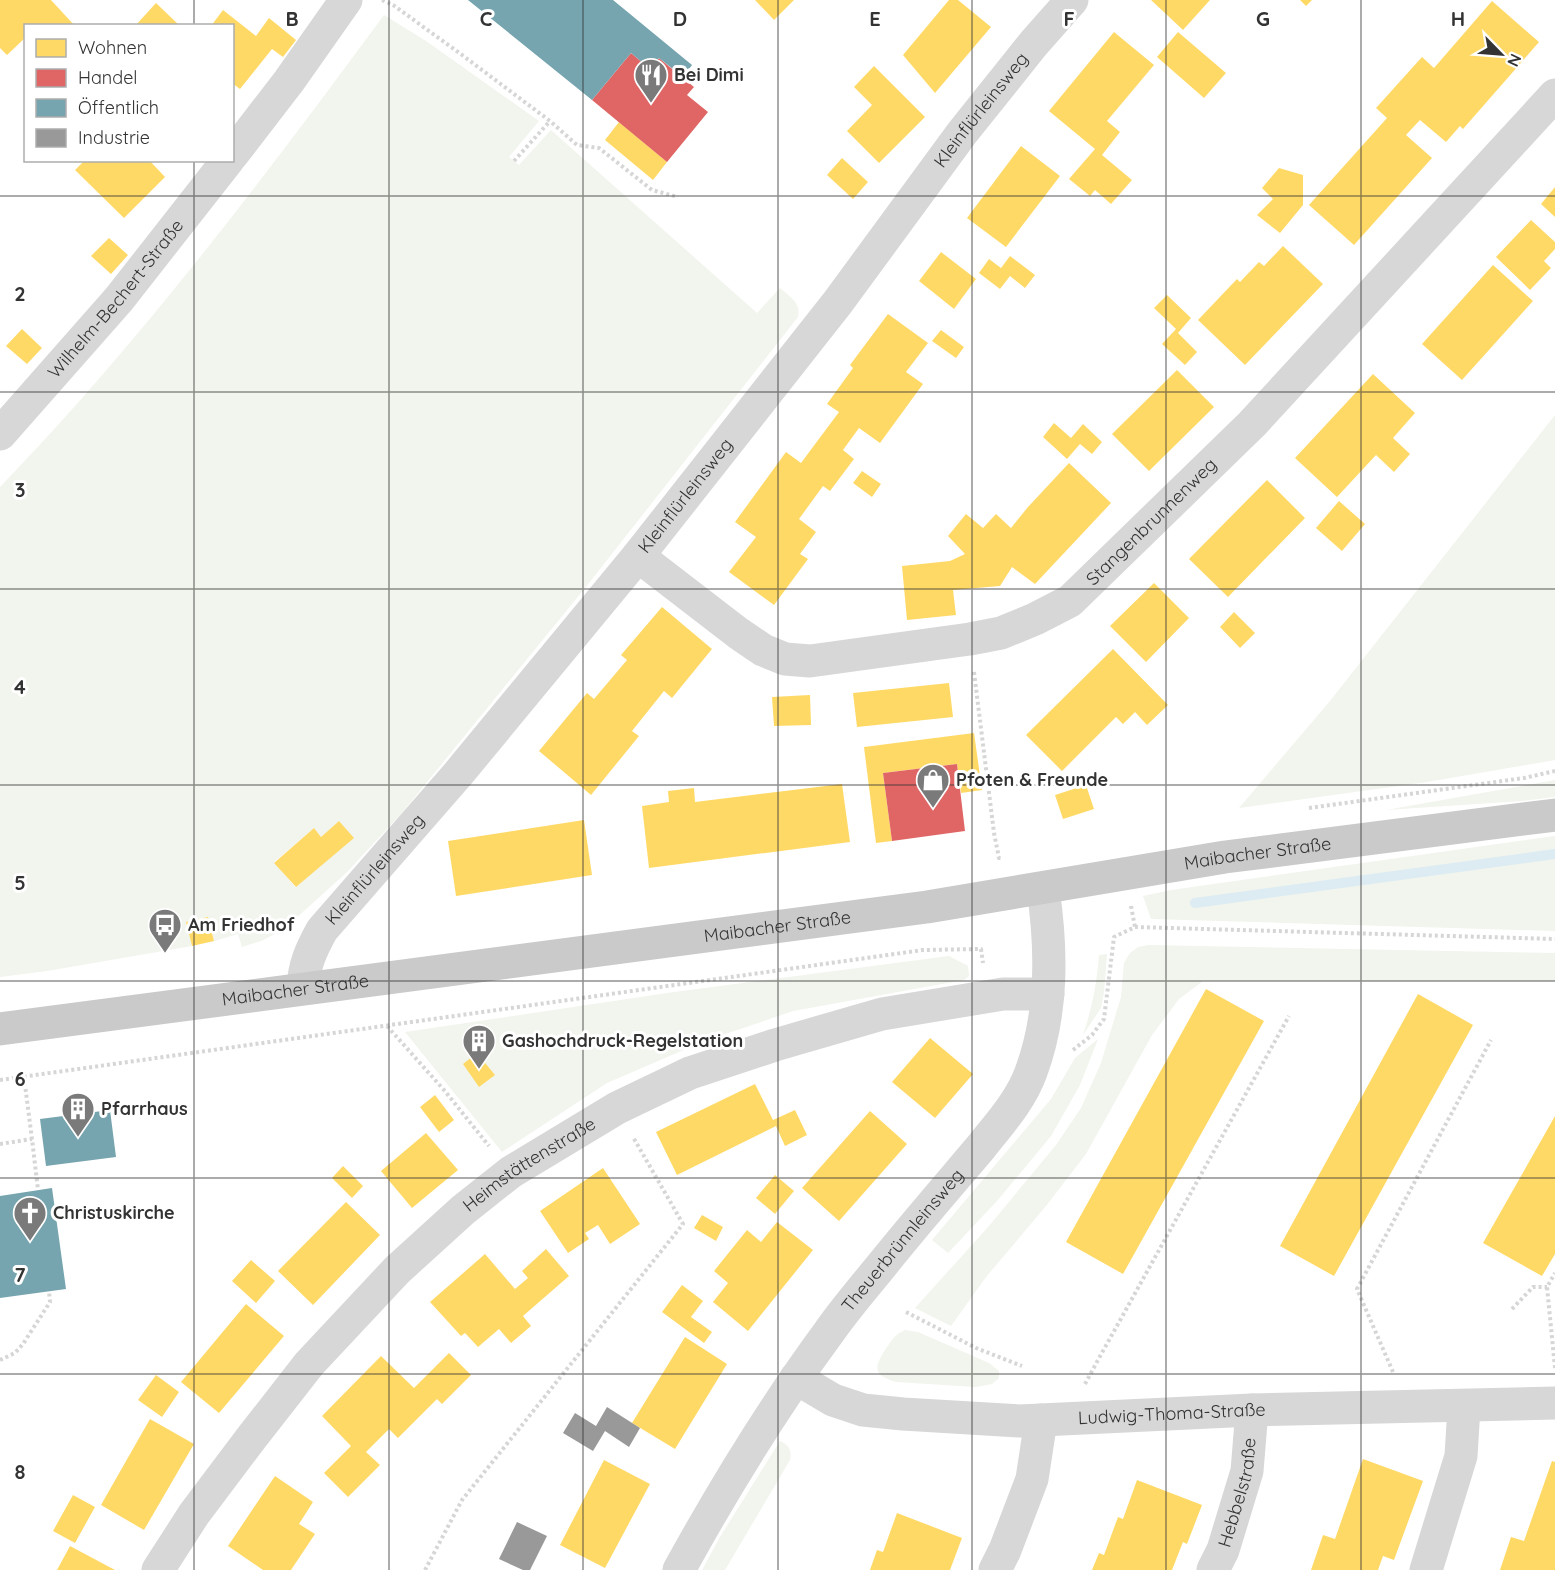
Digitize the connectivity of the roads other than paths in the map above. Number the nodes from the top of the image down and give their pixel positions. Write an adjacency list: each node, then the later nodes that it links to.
1 (346, 0): 4 (street)
2 (1072, 0): 7 (street, Kleinflürleinsweg)
3 (1555, 95): 7 (street, Stangenbrunnenweg)
4 (234, 151)
5 (226, 162): 6 (street, Wilhelm-Bechert-Straße)
6 (0, 434)
7 (638, 556): 10 (street, Kleinflürleinsweg)
8 (1555, 815): 9 (main road, Maibacher Straße)
9 (1042, 889): 10 (main road, Maibacher Straße); 11 (street, Theuerbrünnleinsweg)
10 (303, 988): 12 (main road, Maibacher Straße)
11 (1048, 994): 13 (street, Theuerbrünnleinsweg); 18 (street, Heimstättenstraße)
12 (0, 1029)
13 (796, 1378): 17 (street, Ludwig-Thoma-Straße); 19 (street, Theuerbrünnleinsweg)
14 (1555, 1403): 15 (street, Ludwig-Thoma-Straße)
15 (1464, 1407): 16 (street, Ludwig-Thoma-Straße); 22 (street)
16 (1252, 1410): 17 (street, Ludwig-Thoma-Straße); 21 (street, Hebbelstraße)
17 (1054, 1420): 20 (street)
18 (158, 1570)
19 (680, 1570)
20 (995, 1570)
21 (1213, 1570)
22 (1426, 1570)

